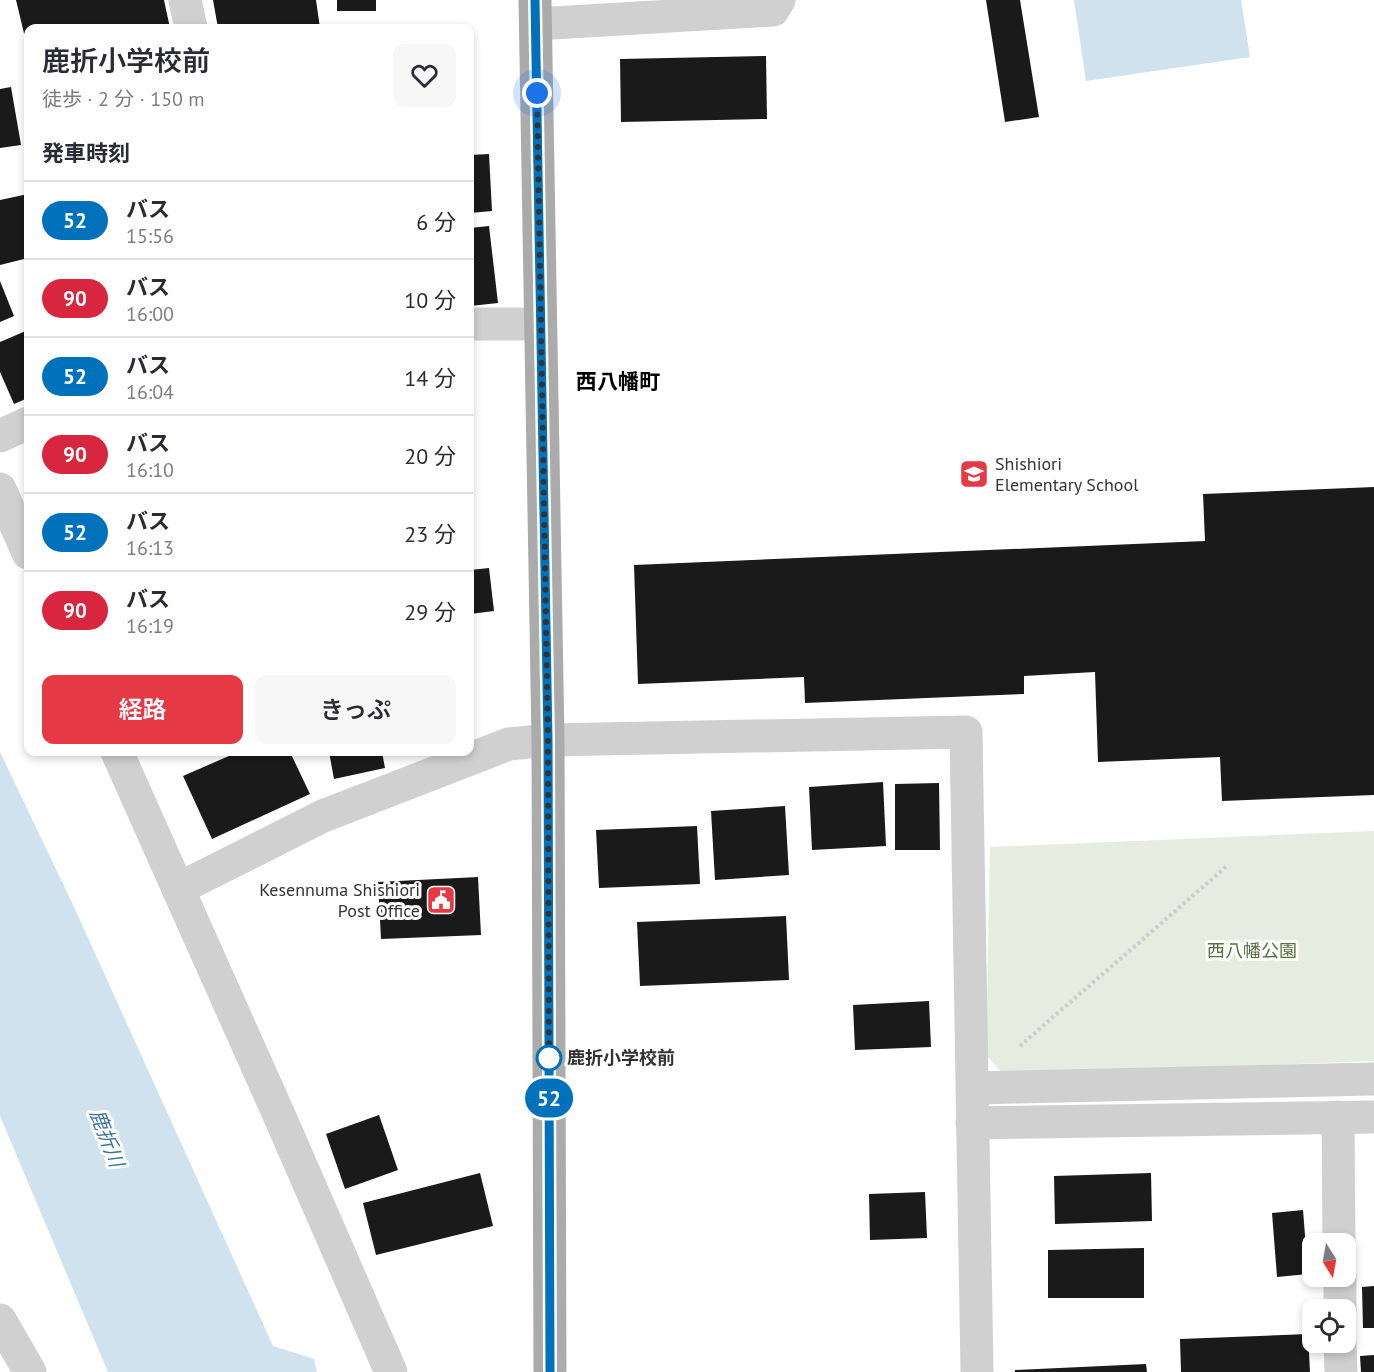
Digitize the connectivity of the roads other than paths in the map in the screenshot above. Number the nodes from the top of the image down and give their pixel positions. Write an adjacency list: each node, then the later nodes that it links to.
1 (184, 0): 4 (street)
2 (779, 0): 3 (street)
3 (535, 12): 6 (main road)
4 (190, 24)
5 (474, 324): 6 (street)
6 (540, 324): 11 (main road)
7 (24, 425): 8 (street)
8 (0, 436)
9 (0, 489): 10 (street)
10 (24, 544)
11 (548, 740): 13 (street); 15 (street); 24 (main road)
12 (119, 756): 13 (street)
13 (178, 889): 23 (street)
14 (1374, 1079): 15 (street)
15 (972, 1088): 18 (street)
16 (1338, 1117): 17 (street); 18 (street); 19 (street)
17 (1374, 1117)
18 (972, 1123): 25 (street)
19 (1339, 1233)
20 (0, 1320): 22 (street)
21 (1340, 1353): 26 (street)
22 (30, 1372)
23 (391, 1372)
24 (550, 1372)
25 (977, 1372)
26 (1341, 1372)

